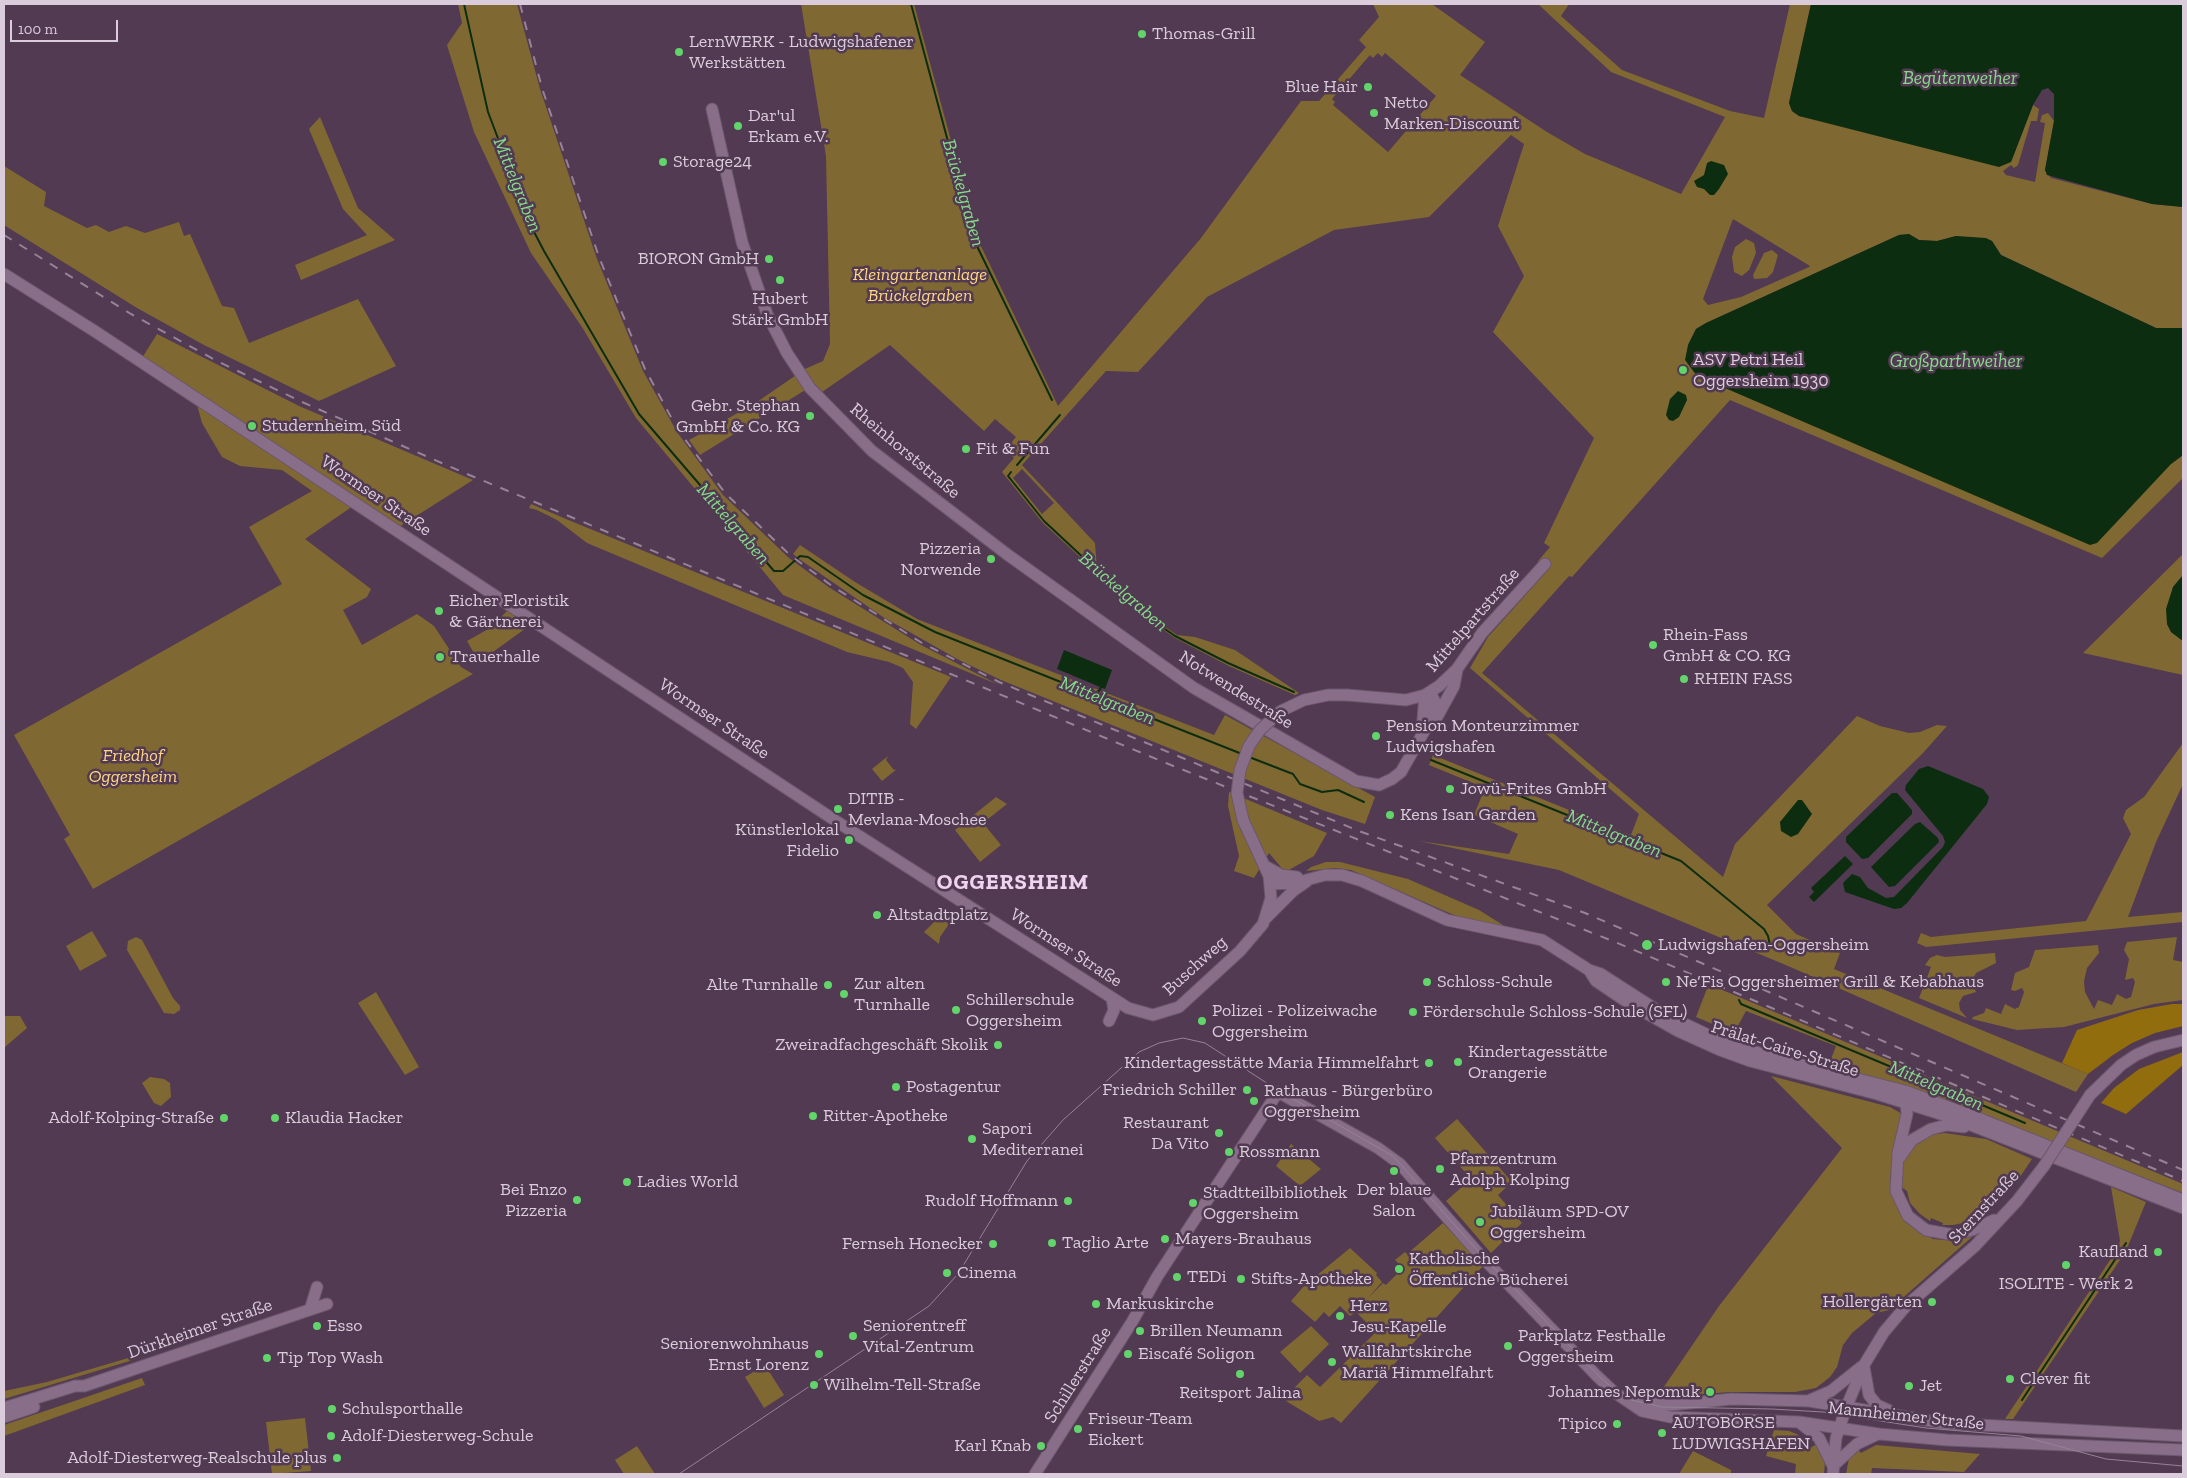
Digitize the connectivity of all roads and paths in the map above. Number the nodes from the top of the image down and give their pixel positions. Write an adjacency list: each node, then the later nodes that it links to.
1 (712, 109): 3 (street, Rheinhorststraße)
2 (4, 274): 14 (street, Wormser Straße)
3 (956, 516): 9 (street, Notwendestraße)
4 (1545, 564): 5 (street, Mittelpartstraße)
5 (1457, 669): 6 (street, Mittelpartstraße); 9 (street)
6 (1427, 693): 7 (street); 8 (street); 9 (street)
7 (1406, 700): 8 (street); 10 (street, bridge)
8 (1424, 720): 9 (street)
9 (1423, 736)
10 (1266, 866): 11 (street); 12 (street)
11 (1308, 878): 12 (street, Prälat-Caire-Straße); 13 (street); 18 (street, Prälat-Caire-Straße)
12 (1271, 884): 13 (street)
13 (1265, 919): 15 (street, Buschweg)
14 (1112, 999): 15 (street, Wormser Straße); 16 (street)
15 (1136, 1012)
16 (1109, 1021)
17 (2183, 1040): 28 (street, Sternstraße, bridge)
18 (1794, 1067): 19 (street, Prälat-Caire-Straße); 21 (street, Prälat-Caire-Straße)
19 (1887, 1087): 21 (street); 24 (street, Prälat-Caire-Straße)
20 (1278, 1092): 35 (street, Mannheimer Straße); 46 (street, Schillerstraße)
21 (1906, 1102): 22 (street, Prälat-Caire-Straße); 23 (street)
22 (1979, 1129): 23 (street); 24 (street, Prälat-Caire-Straße)
23 (1899, 1158): 28 (street)
24 (2094, 1168): 25 (street, Prälat-Caire-Straße)
25 (2159, 1194): 26 (street, Prälat-Caire-Straße); 27 (street, Prälat-Caire-Straße)
26 (2183, 1200)
27 (2183, 1208)
28 (2004, 1214): 32 (street, Sternstraße)
29 (317, 1287): 31 (street)
30 (327, 1304): 31 (street, Dürkheimer Straße)
31 (310, 1310): 33 (street, Dürkheimer Straße)
32 (1864, 1365): 34 (street); 37 (street, Sternstraße); 39 (street)
33 (84, 1386): 36 (street, Dürkheimer Straße); 38 (street, Dürkheimer Straße)
34 (1808, 1401): 35 (street, Mannheimer Straße); 37 (street, Mannheimer Straße)
35 (1630, 1402): 40 (street, Mannheimer Straße)
36 (4, 1408)
37 (1846, 1408): 39 (street, Mannheimer Straße); 41 (street, Sternstraße)
38 (4, 1417)
39 (1909, 1419): 43 (street, Mannheimer Straße)
40 (1799, 1422): 41 (street, Mannheimer Straße); 45 (street)
41 (1839, 1428): 42 (street, Mannheimer Straße); 45 (street, Sternstraße)
42 (1879, 1434): 44 (street, Mannheimer Straße); 45 (street)
43 (2183, 1436)
44 (2183, 1450)
45 (1833, 1470)
46 (1036, 1474)

